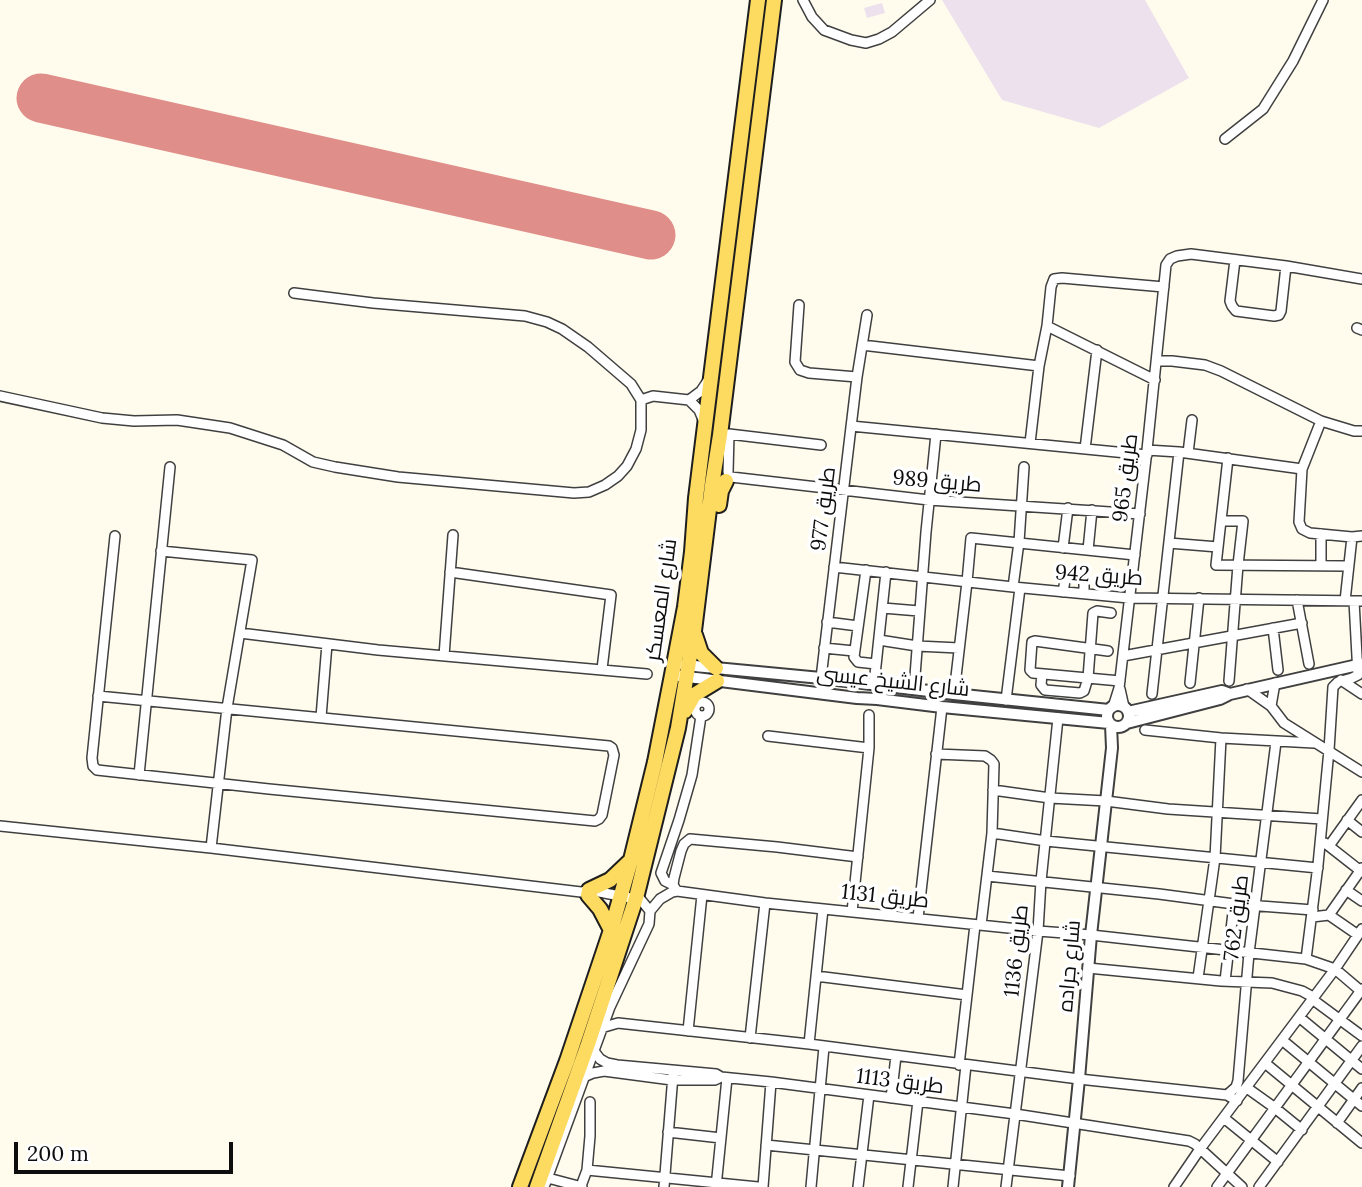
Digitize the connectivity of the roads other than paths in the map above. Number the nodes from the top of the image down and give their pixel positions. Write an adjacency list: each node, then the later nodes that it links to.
1 (758, 0): 19 (main road, شارع المعسكر)
2 (774, 0): 34 (main road, شارع المعسكر)
3 (803, 0): 4 (street)
4 (930, 0)
5 (1323, 0): 6 (street)
6 (1225, 139)
7 (1234, 260): 8 (street); 8 (street); 10 (street, طريق 965)
8 (1286, 266): 9 (street)
9 (1362, 279)
10 (1164, 287): 14 (street); 17 (street, طريق 965)
11 (294, 293): 23 (street)
12 (799, 305): 20 (street)
13 (867, 314): 15 (street, طريق 977)
14 (1047, 327): 16 (street); 18 (street)
15 (862, 345): 18 (street); 20 (street, طريق 977)
16 (1097, 351): 21 (street); 33 (street)
17 (1157, 361): 21 (street, طريق 965); 26 (street)
18 (1039, 366): 31 (street)
19 (711, 375): 24 (street); 27 (main road, شارع المعسكر)
20 (857, 377): 28 (street, طريق 977)
21 (1155, 380): 35 (street, طريق 965)
22 (0, 396): 23 (street)
23 (641, 400): 24 (street)
24 (689, 400): 27 (street)
25 (1192, 420): 36 (street)
26 (1321, 421): 29 (street); 40 (street)
27 (705, 425): 105 (main road, شارع المعسكر)
28 (851, 426): 30 (street); 42 (street, طريق 977)
29 (1362, 431)
30 (936, 435): 31 (street); 43 (street)
31 (1030, 443): 33 (street)
32 (821, 445): 41 (street)
33 (1085, 449): 35 (street)
34 (718, 451): 41 (main road); 53 (main road, شارع المعسكر)
35 (1147, 453): 36 (street); 47 (street, طريق 965)
36 (1184, 453): 37 (street); 55 (street)
37 (1228, 458): 40 (street); 48 (street)
38 (170, 467): 59 (street)
39 (1024, 467): 44 (street)
40 (1302, 468): 49 (street)
41 (728, 475): 42 (street, طريق 989); 53 (main road)
42 (844, 489): 43 (street, طريق 989); 64 (street, طريق 977)
43 (929, 500): 44 (street, طريق 989); 68 (street)
44 (1022, 505): 45 (street, طريق 989); 54 (street)
45 (1068, 508): 46 (street, طريق 989); 57 (street)
46 (1092, 510): 47 (street, طريق 989); 58 (street)
47 (1140, 514): 60 (street, طريق 965)
48 (1221, 521): 56 (street); 61 (street)
49 (1321, 534): 52 (street); 62 (street)
50 (453, 535): 66 (street)
51 (116, 536): 123 (street)
52 (1357, 537): 63 (street)
53 (706, 538): 86 (main road, شارع المعسكر)
54 (1019, 542): 57 (street); 69 (street); 70 (street)
55 (1169, 543): 56 (street); 74 (street)
56 (1218, 547): 61 (street)
57 (1063, 548): 58 (street)
58 (1088, 550): 60 (street)
59 (161, 551): 87 (street); 125 (street)
60 (1135, 555): 73 (street, طريق 965)
61 (1238, 565): 62 (street); 76 (street)
62 (1321, 566): 63 (street)
63 (1348, 566): 78 (street)
64 (834, 567): 65 (street, طريق 942); 82 (street, طريق 977)
65 (866, 570): 67 (street, طريق 942); 84 (street)
66 (450, 572): 99 (street); 104 (street)
67 (886, 572): 68 (street, طريق 942); 79 (street)
68 (922, 577): 69 (street, طريق 942); 80 (street)
69 (967, 582): 70 (street, طريق 942); 95 (street)
70 (1017, 588): 71 (street, طريق 942); 124 (street)
71 (1063, 592): 72 (street, طريق 942); 72 (street)
72 (1084, 593): 73 (street, طريق 942)
73 (1129, 597): 74 (street, طريق 942); 100 (street, طريق 965)
74 (1163, 597): 75 (street, طريق 942); 96 (street)
75 (1199, 598): 76 (street, طريق 942); 90 (street)
76 (1235, 599): 77 (street, طريق 942); 88 (street)
77 (1297, 600): 78 (street, طريق 942); 83 (street)
78 (1354, 601): 103 (street)
79 (883, 608): 80 (street); 89 (street)
80 (919, 611): 92 (street)
81 (1111, 613): 94 (street)
82 (827, 622): 84 (street); 93 (street, طريق 977)
83 (1301, 623): 85 (street); 102 (street)
84 (858, 626): 98 (street)
85 (1273, 628): 88 (street); 106 (street)
86 (694, 631): 105 (main road, شارع المعسكر); 108 (main road)
87 (240, 633): 91 (street); 128 (street)
88 (1232, 635): 90 (street); 113 (street)
89 (879, 640): 92 (street); 101 (street)
90 (1195, 642): 96 (street); 114 (street)
91 (327, 644): 99 (street); 131 (street)
92 (917, 646): 95 (street); 118 (street)
93 (824, 648): 98 (street); 110 (street, طريق 977)
94 (1091, 648): 97 (street); 109 (street); 111 (street)
95 (959, 649): 120 (street)
96 (1157, 649): 100 (street); 121 (street)
97 (1108, 651)
98 (854, 652): 101 (street)
99 (444, 656): 104 (street)
100 (1123, 656): 117 (street, طريق 965)
101 (876, 664): 116 (street)
102 (1309, 664)
103 (1356, 665): 112 (street); 115 (street, شارع الشيخ عيسى)
104 (602, 669): 107 (street)
105 (680, 670): 108 (street, شارع الشيخ عيسى); 134 (main road, شارع المعسكر); 166 (main road, شارع المعسكر)
106 (1278, 670)
107 (647, 674)
108 (716, 674): 110 (street, شارع الشيخ عيسى); 127 (street, شارع الشيخ عيسى); 134 (main road)
109 (1042, 674): 111 (street); 111 (street)
110 (821, 678): 116 (street, شارع الشيخ عيسى)
111 (1088, 678): 117 (street)
112 (1341, 680): 122 (street); 141 (street)
113 (1229, 681)
114 (1190, 683)
115 (1275, 683): 119 (street, شارع الشيخ عيسى); 126 (street)
116 (874, 684): 118 (street, شارع الشيخ عيسى)
117 (1120, 684): 132 (street, طريق 965)
118 (914, 689): 120 (street, شارع الشيخ عيسى)
119 (1247, 690): 126 (street); 132 (street, شارع الشيخ عيسى)
120 (954, 694): 124 (street, شارع الشيخ عيسى)
121 (1152, 694)
122 (1362, 694)
123 (98, 696): 125 (street); 144 (street)
124 (1006, 699): 132 (street, شارع الشيخ عيسى)
125 (146, 700): 128 (street); 144 (street)
126 (1271, 706): 139 (street)
127 (942, 707): 133 (street, شارع الشيخ عيسى); 142 (street)
128 (227, 708): 131 (street); 145 (street)
129 (869, 715): 140 (street)
130 (701, 716): 157 (street)
131 (321, 717): 145 (street)
132 (1118, 717): 133 (street, شارع الشيخ عيسى); 149 (street, شارع جراده)
133 (1058, 718): 147 (street, طريق 1136)
134 (678, 728): 178 (main road, شارع المعسكر)
135 (1145, 730): 137 (street)
136 (768, 736): 140 (street)
137 (1221, 738): 138 (street); 150 (street)
138 (1276, 742): 139 (street); 151 (street, طريق 762)
139 (1314, 743): 141 (street)
140 (869, 748): 164 (street)
141 (1329, 750): 143 (street); 152 (street)
142 (936, 754): 146 (street); 189 (street)
143 (1362, 772)
144 (139, 775): 145 (street)
145 (218, 783): 163 (street)
146 (993, 790): 147 (street); 156 (street)
147 (1050, 798): 149 (street); 160 (street, طريق 1136)
148 (1362, 800): 153 (street)
149 (1106, 801): 150 (street); 161 (street, شارع جراده)
150 (1218, 812): 151 (street); 165 (street)
151 (1266, 816): 152 (street); 167 (street, طريق 762)
152 (1322, 819): 158 (street)
153 (1347, 820): 155 (street); 162 (street)
154 (0, 827): 163 (street)
155 (1362, 832)
156 (992, 833): 160 (street); 170 (street)
157 (674, 837): 159 (street); 173 (street)
158 (1320, 838): 162 (street); 168 (street)
159 (690, 839): 164 (street); 173 (street)
160 (1045, 841): 161 (street); 171 (street, طريق 1136)
161 (1101, 845): 165 (street); 172 (street, شارع جراده)
162 (1329, 846): 169 (street)
163 (211, 848): 175 (street)
164 (859, 857): 186 (street)
165 (1215, 858): 167 (street); 179 (street)
166 (631, 860): 175 (main road); 177 (main road, شارع المعسكر)
167 (1261, 863): 168 (street); 183 (street, طريق 762)
168 (1318, 868): 187 (street)
169 (1361, 870): 174 (street)
170 (987, 876): 171 (street); 190 (street)
171 (1041, 881): 172 (street); 192 (street, طريق 1136)
172 (1097, 887): 179 (street); 193 (street, شارع جراده)
173 (675, 888): 176 (street, طريق 1131); 185 (street)
174 (1346, 890): 180 (street); 188 (street)
175 (586, 892): 177 (street); 191 (main road)
176 (702, 895): 181 (street, طريق 1131); 213 (street)
177 (619, 899): 178 (street); 191 (main road, شارع المعسكر)
178 (635, 901): 185 (street); 271 (main road, شارع المعسكر)
179 (1209, 901): 182 (street); 195 (street)
180 (1362, 901)
181 (765, 903): 184 (street, طريق 1131); 215 (street)
182 (1234, 904): 183 (street); 196 (street)
183 (1255, 906): 187 (street); 197 (street, طريق 762)
184 (823, 909): 186 (street, طريق 1131); 201 (street)
185 (650, 911): 208 (street)
186 (852, 912): 189 (street, طريق 1131)
187 (1313, 913): 188 (street); 198 (street)
188 (1329, 915): 194 (street)
189 (918, 918): 190 (street, طريق 1131)
190 (978, 925): 192 (street, طريق 1131); 206 (street)
191 (611, 930): 274 (main road, شارع المعسكر)
192 (1038, 931): 193 (street, طريق 1131); 228 (street, طريق 1136)
193 (1091, 935): 195 (street, طريق 1131); 199 (street, شارع جراده)
194 (1359, 937): 200 (street)
195 (1202, 948): 196 (street, طريق 1131); 202 (street)
196 (1227, 951): 197 (street, طريق 1131); 203 (street)
197 (1249, 953): 198 (street, طريق 1131); 204 (street, طريق 762)
198 (1306, 959): 200 (street, طريق 1131)
199 (1088, 968): 202 (street); 232 (street, شارع جراده)
200 (1335, 969): 205 (street); 207 (street)
201 (816, 976): 206 (street); 218 (street)
202 (1198, 978): 203 (street)
203 (1225, 981): 204 (street)
204 (1247, 982): 207 (street); 240 (street, طريق 762)
205 (1362, 991): 210 (street)
206 (967, 995): 226 (street)
207 (1312, 998): 209 (street); 210 (street)
208 (610, 1007): 211 (street); 212 (street)
209 (1299, 1017): 216 (street); 217 (street)
210 (1340, 1020): 214 (street); 216 (street)
211 (622, 1024): 212 (street); 213 (street)
212 (601, 1028): 221 (street)
213 (688, 1031): 215 (street)
214 (1362, 1036)
215 (750, 1038): 218 (street)
216 (1325, 1039): 223 (street); 224 (street)
217 (1282, 1040): 224 (street); 225 (street)
218 (809, 1044): 220 (street)
219 (1362, 1046): 223 (street)
220 (824, 1047): 222 (street); 238 (street)
221 (594, 1051): 229 (street, طريق 1113); 230 (street)
222 (896, 1056): 226 (street); 241 (street)
223 (1352, 1060): 227 (street); 234 (street)
224 (1308, 1062): 234 (street); 235 (street)
225 (1265, 1063): 235 (street); 236 (street)
226 (962, 1065): 228 (street); 247 (street)
227 (1362, 1069)
228 (1021, 1071): 232 (street); 250 (street, طريق 1136)
229 (673, 1075): 230 (street, طريق 1113); 231 (street, طريق 1113); 255 (street)
230 (584, 1077): 271 (street)
231 (724, 1078): 233 (street, طريق 1113); 256 (street)
232 (1079, 1079): 240 (street); 252 (street, شارع جراده)
233 (771, 1082): 238 (street, طريق 1113); 259 (street)
234 (1335, 1084): 242 (street); 249 (street)
235 (1291, 1086): 248 (street); 249 (street)
236 (1247, 1088): 244 (street); 248 (street)
237 (1362, 1088): 242 (street)
238 (819, 1090): 239 (street, طريق 1113); 261 (street)
239 (869, 1095): 241 (street, طريق 1113); 262 (street)
240 (1227, 1095): 244 (street)
241 (891, 1098): 243 (street, طريق 1113)
242 (1354, 1100): 246 (street); 253 (street)
243 (918, 1101): 247 (street, طريق 1113); 263 (street)
244 (1237, 1101): 251 (street)
245 (590, 1102): 267 (street)
246 (1362, 1106)
247 (962, 1107): 250 (street, طريق 1113); 265 (street)
248 (1275, 1108): 254 (street); 257 (street)
249 (1318, 1108): 253 (street); 254 (street)
250 (1015, 1114): 252 (street, طريق 1113); 266 (street, طريق 1136)
251 (1224, 1118): 257 (street); 260 (street)
252 (1075, 1122): 260 (street, طريق 1113); 269 (street, شارع جراده)
253 (1337, 1123): 258 (street)
254 (1302, 1130): 264 (street)
255 (668, 1132): 256 (street); 270 (street)
256 (721, 1138): 272 (street)
257 (1251, 1140): 264 (street); 268 (street)
258 (1362, 1143)
259 (766, 1145): 261 (street); 276 (street)
260 (1200, 1149): 268 (street); 282 (street)
261 (814, 1151): 262 (street); 277 (street)
262 (862, 1156): 263 (street); 278 (street)
263 (911, 1160): 265 (street); 279 (street)
264 (1278, 1162): 285 (street)
265 (956, 1164): 266 (street); 280 (street)
266 (1008, 1169): 269 (street); 281 (street, طريق 1136)
267 (587, 1170): 270 (street); 273 (street)
268 (1227, 1174): 283 (street); 284 (street)
269 (1069, 1181)
270 (664, 1182): 272 (street)
271 (543, 1184): 273 (street)
272 (716, 1185): 275 (street)
273 (581, 1186)
274 (520, 1187)
275 (758, 1187)
276 (763, 1187)
277 (811, 1187)
278 (859, 1187)
279 (908, 1187)
280 (953, 1187)
281 (1006, 1187)
282 (1174, 1187)
283 (1217, 1187)
284 (1242, 1187)
285 (1259, 1187)

